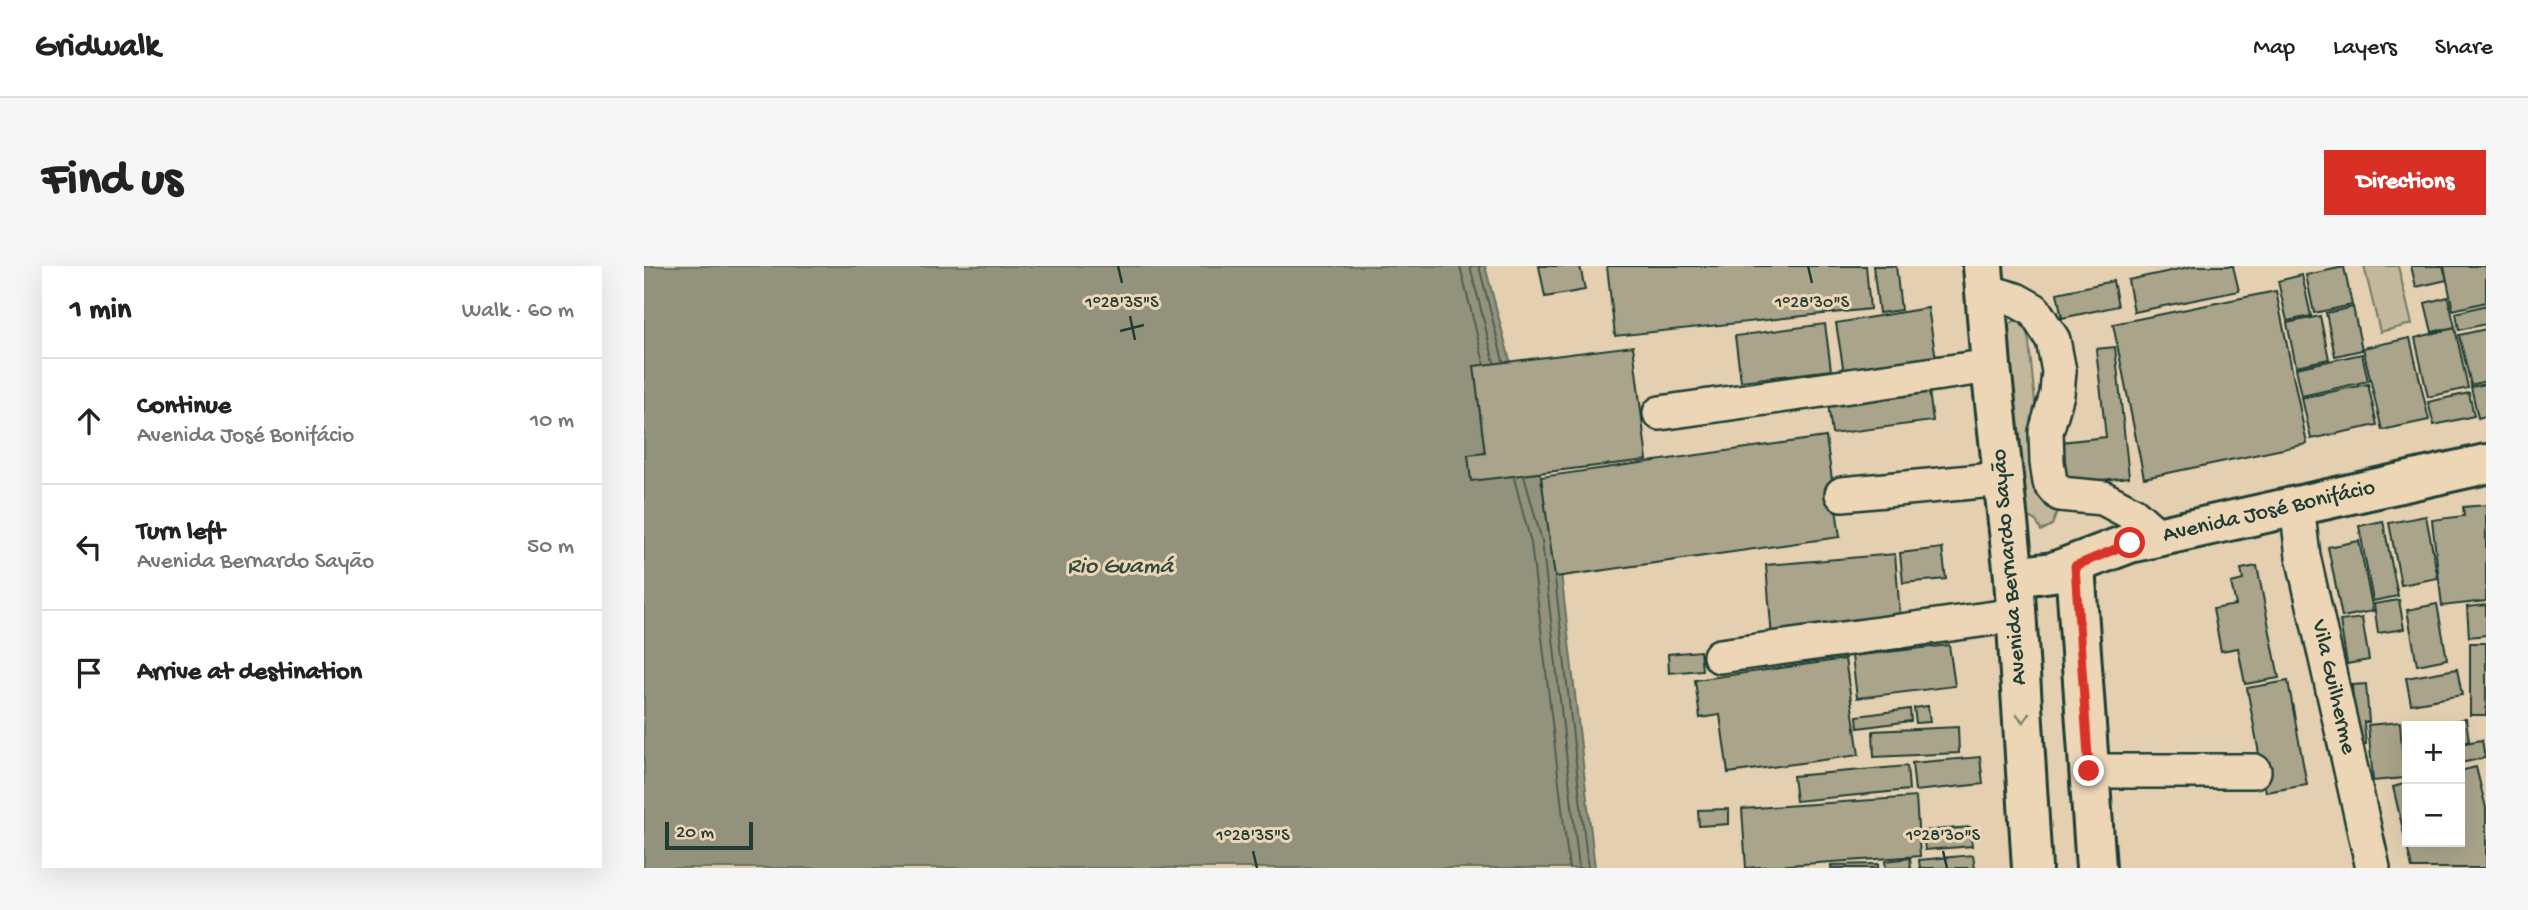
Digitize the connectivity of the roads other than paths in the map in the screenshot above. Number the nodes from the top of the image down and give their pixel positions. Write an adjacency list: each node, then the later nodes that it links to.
1 (1984, 279): 2 (main road, Avenida Bernardo Sayão); 8 (lane)
2 (1991, 366): 3 (lane); 5 (main road, Avenida Bernardo Sayão)
3 (1660, 413)
4 (2486, 464): 7 (main road, Avenida José Bonifácio)
5 (2004, 480): 6 (lane); 10 (main road, Avenida Bernardo Sayão)
6 (1842, 494)
7 (2297, 506): 8 (main road, Avenida José Bonifácio); 17 (lane, Vila Guilherme)
8 (2159, 537): 9 (main road, Avenida José Bonifácio)
9 (2075, 566): 10 (main road, Avenida José Bonifácio); 13 (main road)
10 (2014, 577): 11 (main road, Avenida Bernardo Sayão)
11 (2016, 615): 12 (lane); 15 (main road, Avenida Bernardo Sayão, one-way to 15)
12 (1720, 656)
13 (2089, 771): 14 (lane); 16 (main road)
14 (2254, 771)
15 (2032, 868)
16 (2096, 868)
17 (2373, 868)

